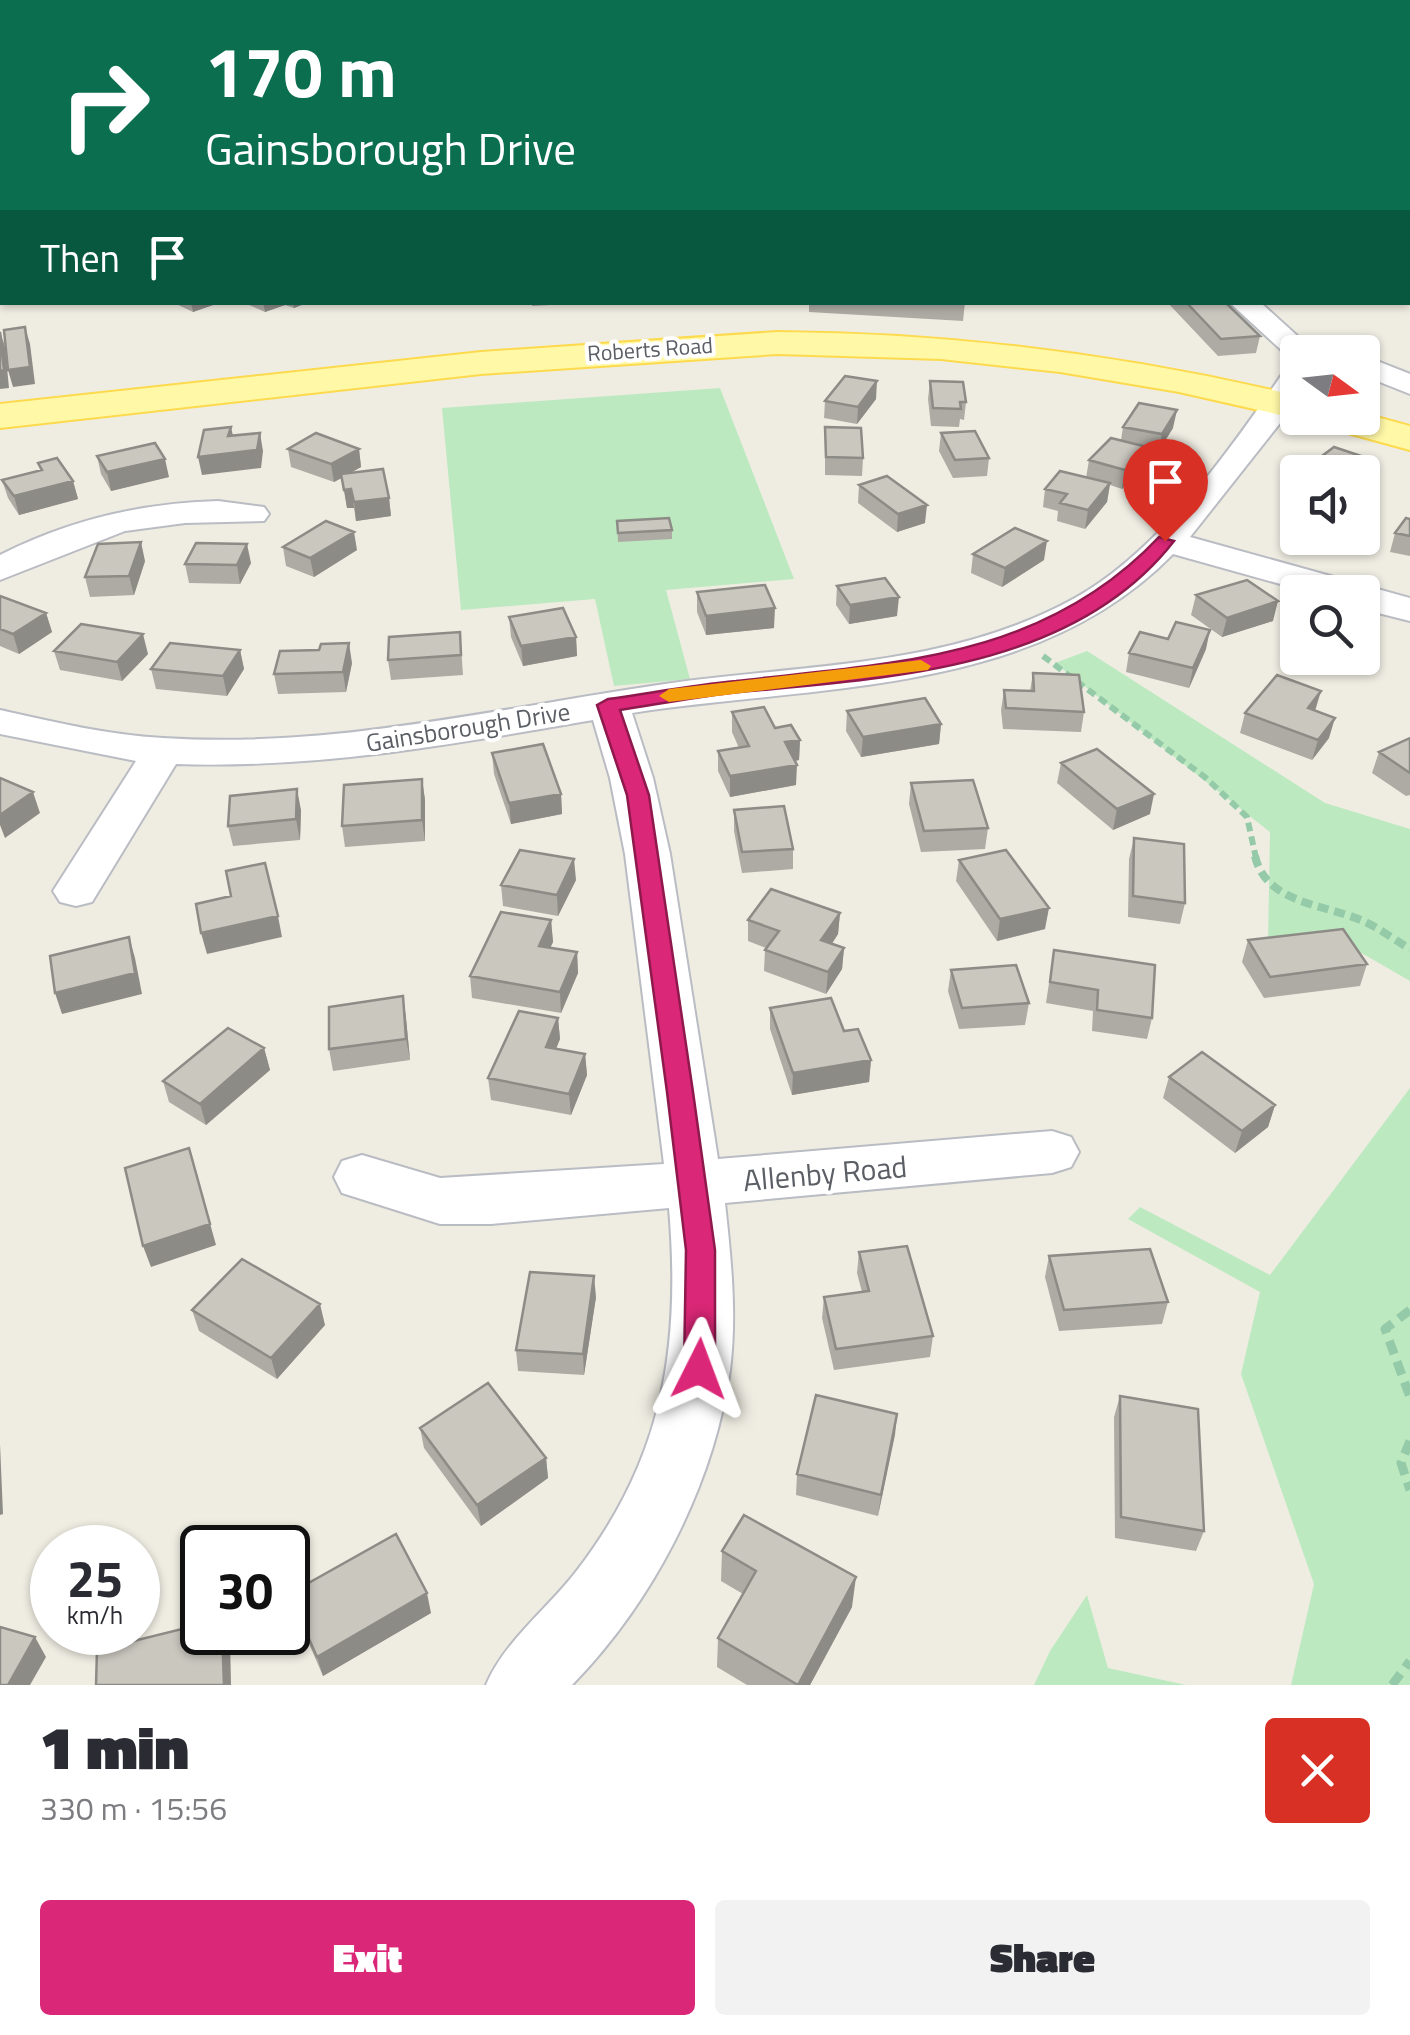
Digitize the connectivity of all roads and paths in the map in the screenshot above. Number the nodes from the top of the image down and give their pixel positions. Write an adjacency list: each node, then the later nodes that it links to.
1 (1246, 305): 2 (street)
2 (1281, 335)
3 (1410, 353): 4 (street)
4 (1380, 360)
5 (1380, 371): 6 (street)
6 (1410, 385)
7 (1280, 392): 9 (main road, Roberts Road)
8 (1280, 408): 13 (street, Gainsborough Drive)
9 (0, 416)
10 (1380, 430): 11 (main road)
11 (1410, 438)
12 (252, 514): 14 (street)
13 (1165, 541): 15 (street); 18 (street, Gainsborough Drive)
14 (0, 569)
15 (1287, 575)
16 (1380, 601): 17 (street)
17 (1410, 610)
18 (1020, 639): 19 (street, Gainsborough Drive); 23 (path)
19 (608, 705): 21 (street, Gainsborough Drive); 26 (street)
20 (0, 722): 21 (street, Gainsborough Drive)
21 (163, 751): 22 (street)
22 (76, 891)
23 (1410, 949)
24 (1052, 1152): 26 (street, Allenby Road)
25 (362, 1177): 26 (street, Allenby Road)
26 (691, 1185): 32 (street)
27 (1410, 1310): 28 (path)
28 (1410, 1396)
29 (1410, 1440): 30 (path)
30 (1410, 1490)
31 (1410, 1662): 33 (path)
32 (522, 1685)
33 (1392, 1685)

